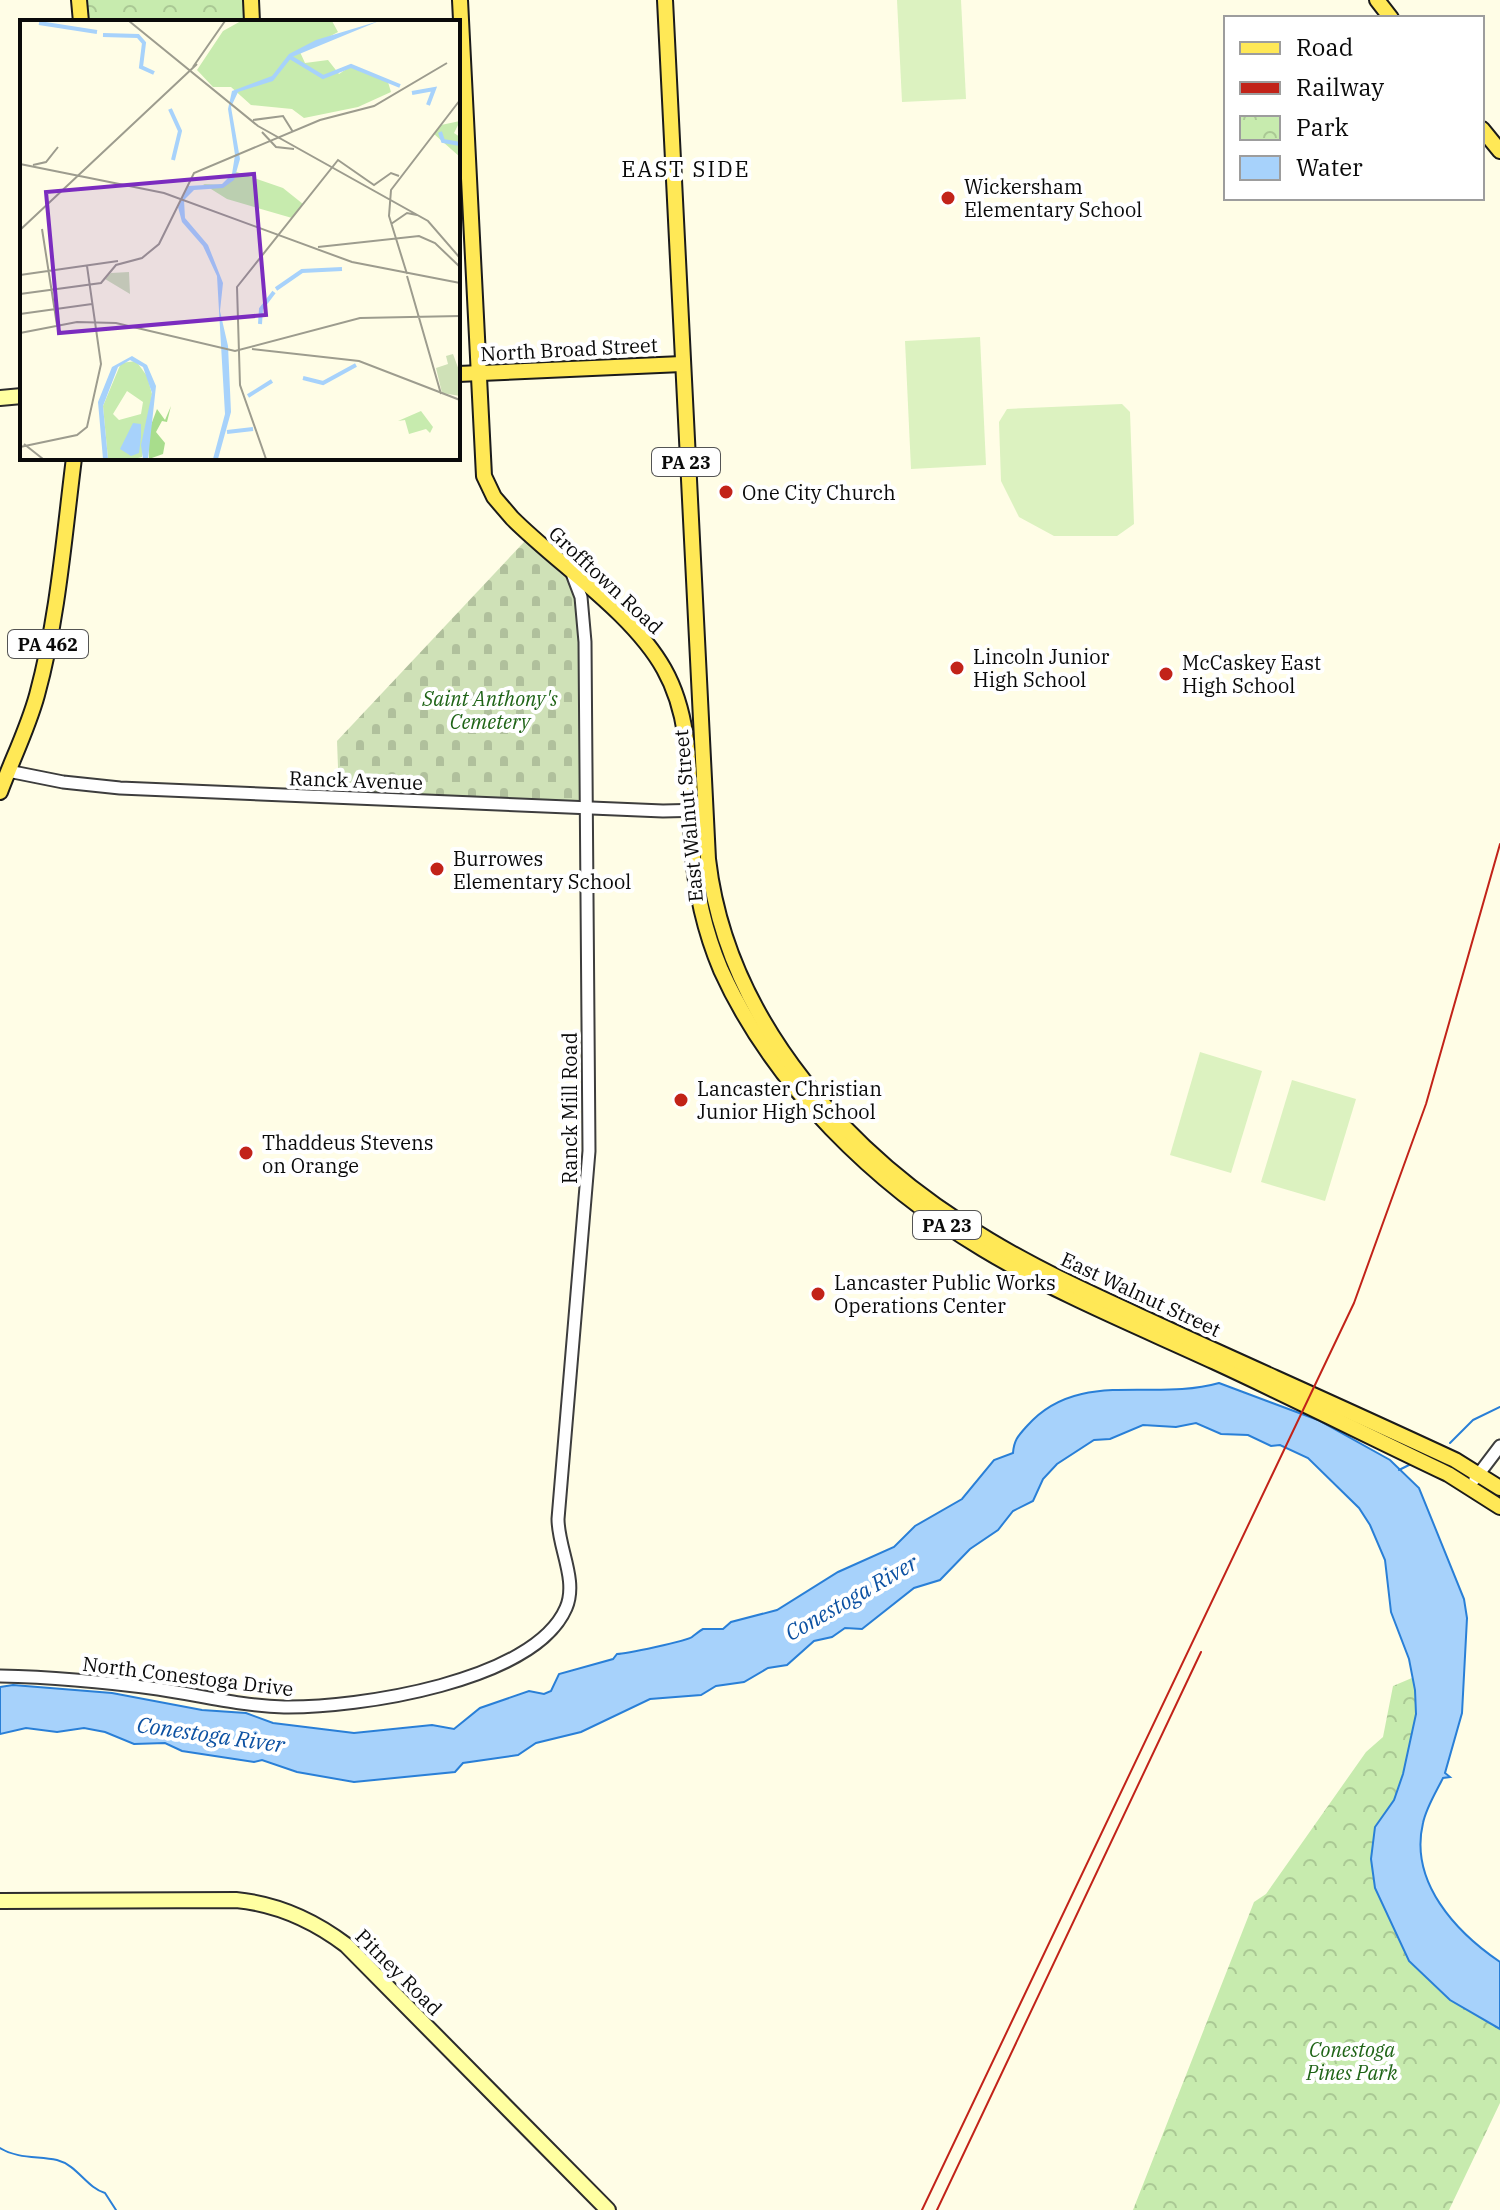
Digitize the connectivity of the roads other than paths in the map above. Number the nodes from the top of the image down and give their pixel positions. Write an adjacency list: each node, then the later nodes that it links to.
1 (79, 0): 7 (main road)
2 (251, 0): 8 (main road)
3 (460, 0): 13 (main road, PA 23)
4 (665, 0): 11 (main road, East Walnut Street / PA 23)
5 (1377, 0): 6 (main road)
6 (1389, 16)
7 (81, 20)
8 (252, 20)
9 (1484, 131): 10 (main road)
10 (1500, 151)
11 (682, 364): 13 (main road, North Broad Street); 22 (main road, East Walnut Street / PA 23)
12 (460, 374): 13 (main road, North Broad Street)
13 (477, 374): 17 (main road, Grofftown Road / PA 23)
14 (20, 396): 15 (main road)
15 (0, 398)
16 (74, 460): 19 (main road, PA 462)
17 (573, 576): 18 (main road, Grofftown Road / PA 23); 21 (street, Ranck Mill Road)
18 (678, 700): 22 (main road, East Walnut Street / PA 23)
19 (8, 771): 20 (main road, PA 462); 21 (street, Ranck Avenue)
20 (0, 792)
21 (585, 808): 22 (street, Ranck Avenue); 27 (street, Ranck Mill Road)
22 (697, 811): 24 (main road, East Walnut Street / PA 23)
23 (1500, 1446): 24 (street)
24 (1474, 1480): 25 (main road, East Walnut Street / PA 23); 26 (main road, East Walnut Street / PA 23)
25 (1500, 1488)
26 (1500, 1507)
27 (549, 1633): 28 (street, North Conestoga Drive)
28 (0, 1676)
29 (0, 1901): 30 (main road, Pitney Road)
30 (608, 2210)

